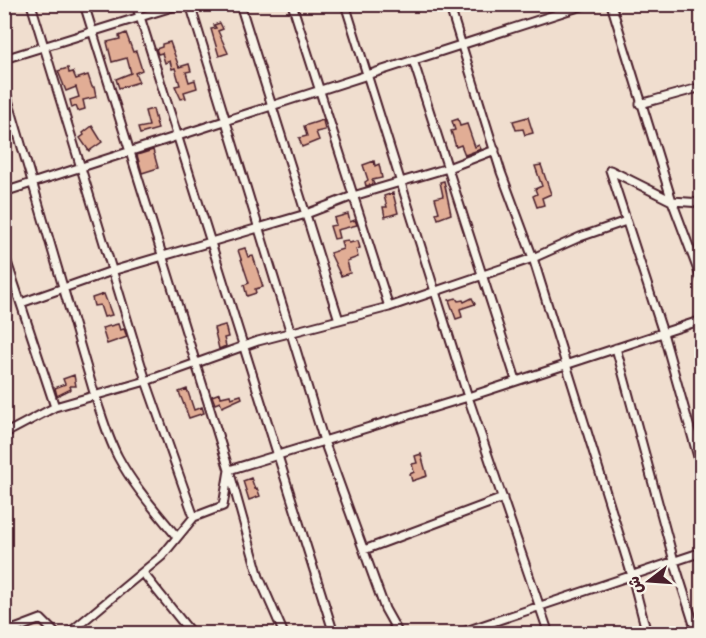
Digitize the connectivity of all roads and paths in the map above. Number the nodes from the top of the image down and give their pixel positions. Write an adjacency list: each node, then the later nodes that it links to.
1 (31, 4): 15 (street)
2 (84, 4): 13 (street)
3 (136, 4): 12 (street)
4 (182, 4): 12 (street)
5 (190, 4): 24 (street)
6 (240, 4): 23 (street)
7 (292, 4): 21 (street)
8 (345, 4): 18 (street)
9 (449, 4): 14 (street)
10 (588, 4): 14 (street)
11 (611, 4): 22 (street)
12 (140, 17): 13 (street); 25 (street)
13 (93, 33): 15 (street); 27 (street)
14 (461, 45): 17 (street); 26 (street)
15 (44, 48): 16 (street); 28 (street)
16 (4, 59)
17 (413, 60): 18 (street); 29 (street)
18 (365, 76): 21 (street); 30 (street)
19 (4, 86): 31 (street)
20 (701, 89): 22 (street)
21 (320, 91): 23 (street); 33 (street)
22 (640, 104): 34 (street)
23 (271, 106): 24 (street); 36 (street)
24 (227, 121): 25 (street); 38 (street)
25 (176, 137): 27 (street); 39 (street)
26 (495, 150): 29 (street); 42 (street)
27 (130, 152): 28 (street); 41 (street)
28 (81, 168): 31 (street); 43 (street)
29 (448, 168): 30 (street); 44 (street)
30 (400, 182): 33 (street); 47 (street)
31 (33, 184): 32 (street); 46 (street)
32 (4, 192)
33 (353, 196): 36 (street); 49 (street)
34 (672, 201): 35 (street); 37 (street); 45 (street)
35 (702, 203)
36 (306, 214): 38 (street); 50 (street)
37 (626, 221): 42 (street); 53 (street)
38 (259, 228): 39 (street); 52 (street)
39 (210, 243): 41 (street); 54 (street)
40 (4, 253): 48 (street)
41 (163, 257): 43 (street); 56 (street)
42 (532, 258): 44 (street); 57 (street)
43 (112, 271): 46 (street); 58 (street)
44 (483, 274): 47 (street); 59 (street)
45 (702, 281)
46 (63, 288): 48 (street); 60 (street)
47 (434, 290): 49 (street); 61 (street)
48 (21, 303): 62 (street)
49 (389, 307): 50 (street)
50 (339, 320): 52 (street)
51 (702, 320): 53 (street)
52 (290, 332): 54 (street); 64 (street)
53 (663, 333): 55 (street); 67 (street)
54 (242, 346): 56 (street); 65 (street)
55 (616, 348): 57 (street); 73 (street)
56 (196, 363): 58 (street); 66 (street)
57 (565, 364): 59 (street); 75 (street)
58 (146, 381): 60 (street); 69 (street)
59 (516, 381): 61 (street)
60 (95, 396): 62 (street); 70 (street)
61 (468, 397): 64 (street); 68 (street)
62 (55, 407): 63 (street)
63 (4, 434)
64 (324, 441): 65 (street); 71 (street)
65 (278, 454): 66 (street); 82 (street)
66 (229, 470): 69 (street); 81 (street)
67 (702, 471)
68 (503, 498): 71 (street); 76 (street)
69 (194, 517): 70 (street)
70 (177, 537): 74 (street)
71 (364, 550): 83 (street)
72 (702, 552): 73 (street)
73 (674, 561): 75 (street); 87 (street)
74 (142, 573): 79 (street); 80 (street)
75 (632, 576): 76 (street); 86 (street)
76 (539, 605): 84 (street); 85 (street)
77 (4, 633): 78 (street)
78 (57, 633)
79 (68, 633)
80 (192, 633)
81 (284, 633)
82 (334, 633)
83 (399, 633)
84 (457, 633)
85 (549, 633)
86 (647, 633)
87 (697, 633)

